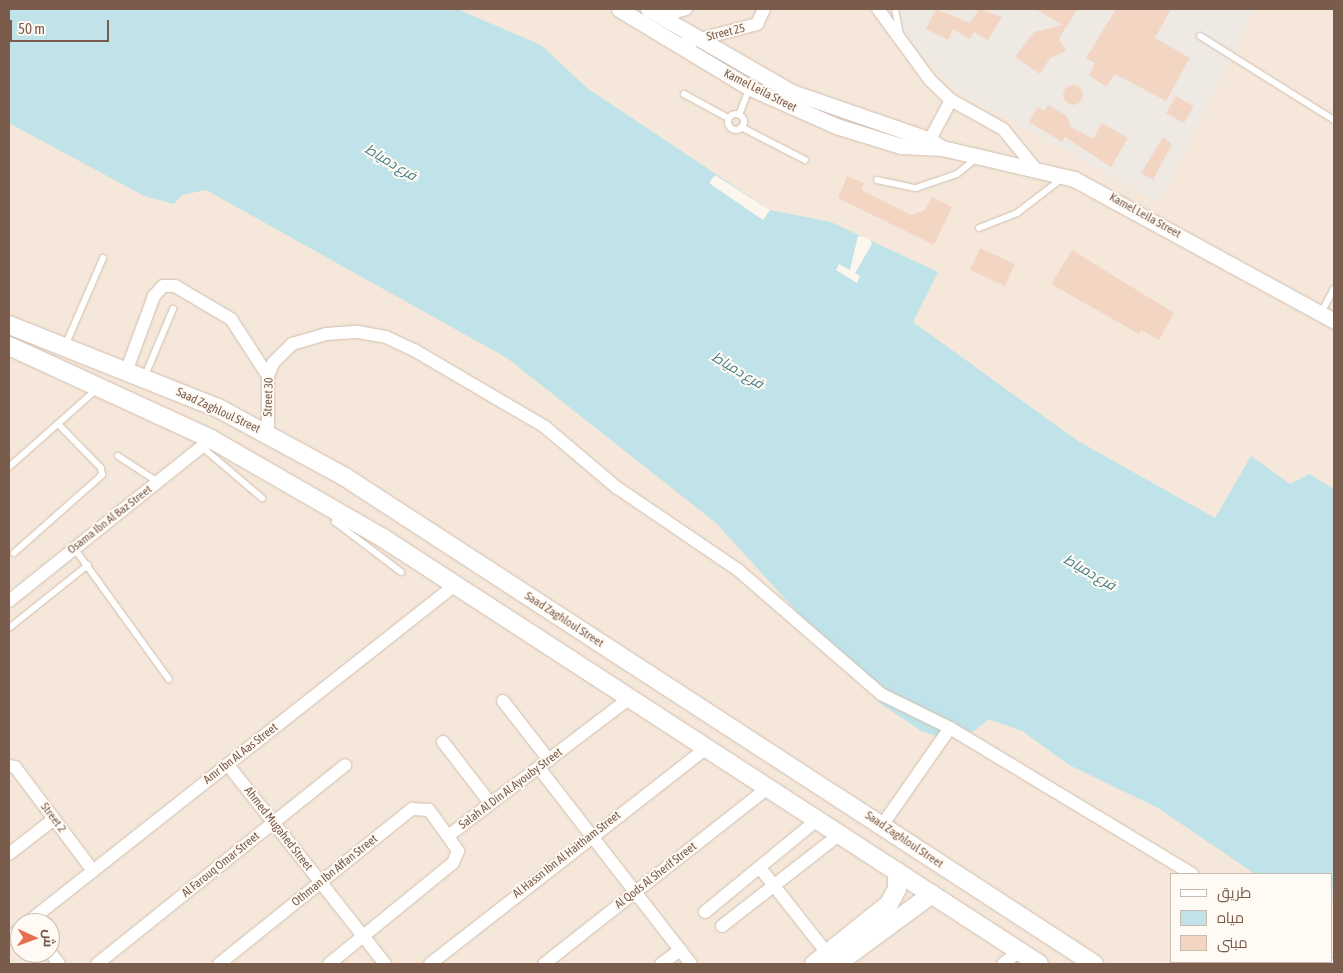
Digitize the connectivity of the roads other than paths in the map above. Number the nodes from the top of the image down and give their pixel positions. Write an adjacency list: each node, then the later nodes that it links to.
1 (619, 9): 9 (street, Kamel Leila Street)
2 (686, 9): 6 (street)
3 (764, 9): 8 (street, Street 25)
4 (878, 9): 10 (street)
5 (895, 9): 10 (lane)
6 (654, 13): 8 (street, Kamel Leila Street)
7 (1200, 36): 16 (lane)
8 (697, 40): 9 (street, Street 25); 11 (street, Kamel Leila Street)
9 (677, 45): 11 (street, Kamel Leila Street)
10 (902, 45): 13 (street)
11 (753, 80): 14 (lane); 18 (street, Kamel Leila Street)
12 (684, 94): 15 (lane)
13 (951, 100): 18 (street); 21 (street)
14 (740, 114): 15 (lane); 17 (lane)
15 (728, 118): 17 (lane)
16 (1334, 120)
17 (742, 127): 20 (lane)
18 (926, 145): 19 (street, Kamel Leila Street)
19 (979, 156): 21 (street, Kamel Leila Street); 23 (lane)
20 (806, 160)
21 (1034, 167): 22 (street, Kamel Leila Street)
22 (1065, 176): 24 (lane); 28 (street, Kamel Leila Street)
23 (877, 180)
24 (979, 228)
25 (103, 258): 31 (lane)
26 (1334, 289): 28 (lane)
27 (173, 309): 34 (lane)
28 (1327, 317)
29 (9, 325): 31 (main road, Saad Zaghloul Street)
30 (9, 346): 35 (main road)
31 (64, 347): 32 (main road, Saad Zaghloul Street)
32 (126, 372): 33 (street); 34 (main road, Saad Zaghloul Street)
33 (268, 376): 37 (street, Street 30); 57 (street, Street 30)
34 (144, 379): 37 (main road, Saad Zaghloul Street)
35 (98, 388): 36 (lane); 38 (main road)
36 (58, 424): 40 (lane); 45 (lane)
37 (268, 434): 50 (main road, Saad Zaghloul Street)
38 (206, 443): 41 (street, Osama Ibn Al Baz Street); 42 (lane); 43 (main road)
39 (118, 456): 41 (lane)
40 (9, 466)
41 (159, 482): 44 (street, Osama Ibn Al Baz Street)
42 (262, 498)
43 (338, 512): 47 (lane); 48 (main road)
44 (74, 548): 46 (lane); 49 (street, Osama Ibn Al Baz Street)
45 (14, 553)
46 (88, 565): 51 (lane); 54 (lane)
47 (401, 572)
48 (456, 585): 53 (main road); 61 (street, Amr Ibn Al Aas Street)
49 (9, 601)
50 (566, 622): 52 (main road, Saad Zaghloul Street); 53 (main road)
51 (9, 628)
52 (602, 644): 53 (main road); 69 (main road, Saad Zaghloul Street)
53 (569, 658): 55 (main road)
54 (169, 679)
55 (630, 698): 59 (main road); 60 (street, Salah Al Din Al Ayouby Street)
56 (503, 701): 60 (street)
57 (950, 728): 69 (street); 77 (street, Street 30)
58 (443, 742): 65 (street)
59 (706, 748): 64 (main road); 71 (street, Al Hassn Ibn Al Haitham Street)
60 (544, 764): 65 (street, Salah Al Din Al Ayouby Street); 71 (street)
61 (228, 765): 68 (street, Ahmed Mugahed Street); 75 (street, Amr Ibn Al Aas Street)
62 (345, 765): 68 (street, Al Farouq Omar Street)
63 (10, 766): 66 (street, Street 2)
64 (768, 788): 67 (main road); 80 (street, Al Qods Al Sherif Street)
65 (491, 804): 72 (street, Salah Al Din Al Ayouby Street)
66 (54, 819): 73 (street); 75 (street, Street 2)
67 (817, 820): 70 (main road); 74 (street)
68 (274, 823): 78 (street, Ahmed Mugahed Street); 89 (street, Al Farouq Omar Street)
69 (883, 824): 99 (main road, Saad Zaghloul Street)
70 (840, 834): 76 (main road); 79 (street)
71 (591, 835): 80 (street); 93 (street, Al Hassn Ibn Al Haitham Street)
72 (448, 836): 78 (street, Othman Ibn Affan Street); 85 (street, Salah Al Din Al Ayouby Street)
73 (9, 852)
74 (760, 868): 79 (street); 82 (street)
75 (93, 871): 83 (street, Amr Ibn Al Aas Street)
76 (897, 871): 81 (main road); 88 (main road)
77 (1190, 873)
78 (320, 883): 85 (street, Ahmed Mugahed Street); 90 (street, Othman Ibn Affan Street)
79 (774, 886): 84 (street); 88 (street)
80 (636, 893): 86 (street); 94 (street, Al Qods Al Sherif Street)
81 (932, 894): 87 (main road); 88 (main road)
82 (705, 912)
83 (40, 913)
84 (722, 926)
85 (363, 937): 91 (street, Salah Al Din Al Ayouby Street); 92 (street, Ahmed Mugahed Street)
86 (680, 950): 95 (street); 96 (street)
87 (1019, 952): 97 (street); 98 (main road)
88 (826, 961)
89 (97, 964)
90 (219, 964)
91 (329, 964)
92 (384, 964)
93 (430, 964)
94 (544, 964)
95 (661, 964)
96 (691, 964)
97 (1003, 964)
98 (1039, 964)
99 (1094, 964)

